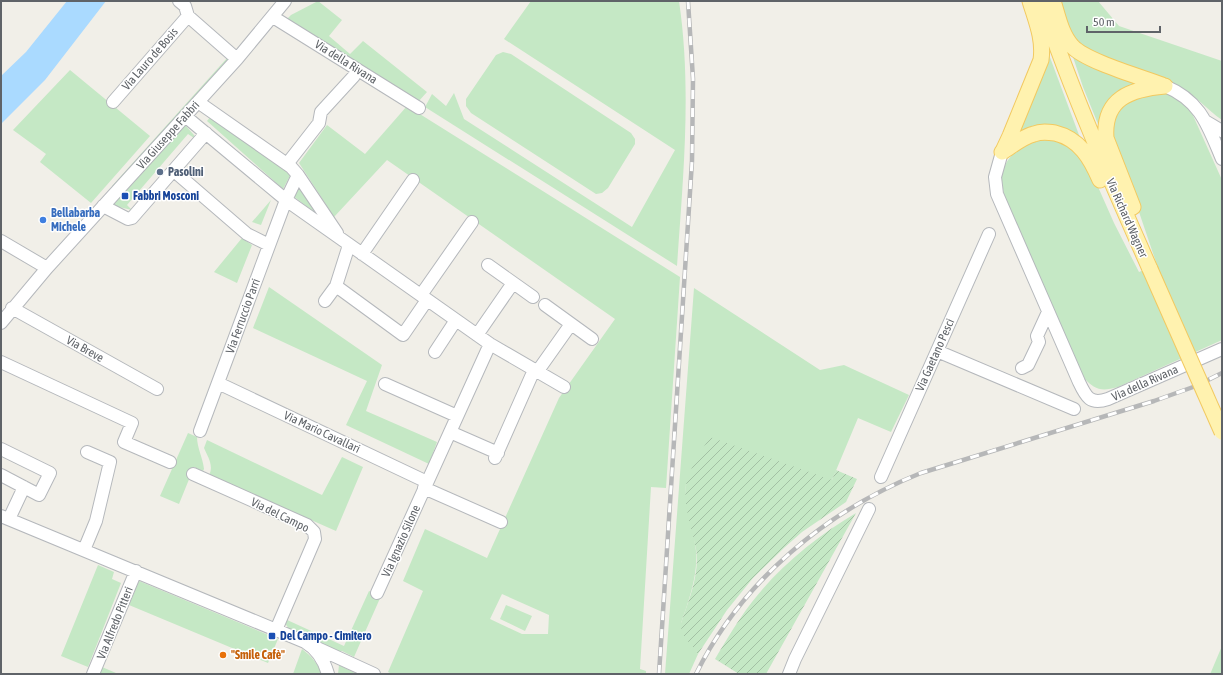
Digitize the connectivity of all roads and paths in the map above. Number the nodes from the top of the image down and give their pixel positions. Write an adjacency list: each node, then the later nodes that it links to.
1 (179, 1): 6 (street)
2 (285, 1): 7 (street, Via Giuseppe Fabbri)
3 (1030, 1): 18 (main road)
4 (1041, 1): 34 (main road, Via Richard Wagner)
5 (1053, 1): 10 (main road)
6 (188, 16): 8 (street); 11 (street, Via Lauro de Bosis)
7 (273, 17): 8 (street, Via Giuseppe Fabbri); 13 (street, Via della Rivana)
8 (237, 59): 12 (street, Via Giuseppe Fabbri)
9 (354, 76): 20 (street)
10 (1165, 86): 15 (street); 34 (main road)
11 (113, 102)
12 (198, 102): 14 (street, Via Giuseppe Fabbri); 20 (street)
13 (419, 108)
14 (186, 116): 17 (street); 25 (street, Via Giuseppe Fabbri)
15 (1205, 121): 16 (street); 19 (street)
16 (1222, 131)
17 (206, 133): 21 (street); 24 (street)
18 (1002, 152): 34 (main road); 42 (street, Via della Rivana)
19 (1222, 159)
20 (287, 164): 22 (street)
21 (174, 171): 25 (street); 30 (street)
22 (298, 175): 24 (street, Via Ferruccio Parri); 29 (street)
23 (413, 180): 31 (street)
24 (286, 200): 29 (street); 30 (street, Via Ferruccio Parri)
25 (103, 206): 33 (street, Via Giuseppe Fabbri)
26 (472, 222): 38 (street)
27 (990, 234): 50 (street, Via Gaetano Pesci)
28 (1, 241): 33 (street)
29 (345, 242): 31 (street); 36 (street)
30 (269, 245): 54 (street, Via Ferruccio Parri)
31 (362, 254): 38 (street)
32 (488, 265): 35 (street)
33 (47, 268): 41 (street, Via Giuseppe Fabbri)
34 (1150, 269): 63 (main road, Via Richard Wagner, bridge)
35 (514, 283): 37 (street); 46 (street)
36 (336, 286): 38 (street); 39 (street)
37 (533, 297)
38 (424, 298): 43 (street)
39 (325, 301)
40 (545, 305): 45 (street)
41 (12, 308): 44 (street, Via Giuseppe Fabbri); 58 (street, Via Breve)
42 (1048, 312): 49 (street, Via della Rivana); 56 (street)
43 (456, 320): 46 (street); 51 (street)
44 (1, 323)
45 (571, 324): 47 (street); 53 (street)
46 (477, 335): 48 (street)
47 (592, 338)
48 (490, 344): 53 (street); 60 (street, Via Ignazio Silone)
49 (1222, 349)
50 (937, 351): 56 (street); 69 (street, Via Gaetano Pesci)
51 (435, 352)
52 (1, 362): 66 (street)
53 (535, 371): 57 (street); 62 (street)
54 (218, 382): 61 (street, Via Ferruccio Parri); 70 (street, Via Mario Cavallari)
55 (385, 384): 60 (street)
56 (1015, 384): 59 (street)
57 (564, 387)
58 (157, 389)
59 (1074, 409)
60 (457, 416): 62 (street, Via Ignazio Silone)
61 (200, 431)
62 (450, 432): 70 (street, Via Ignazio Silone)
63 (1222, 432)
64 (1, 449): 71 (street)
65 (87, 452): 75 (street)
66 (170, 462)
67 (193, 474): 78 (street, Via del Campo)
68 (1, 475): 71 (street)
69 (881, 477)
70 (426, 485): 74 (street); 77 (street, Via Ignazio Silone)
71 (24, 487): 73 (street)
72 (869, 510): 83 (street)
73 (5, 517): 75 (street)
74 (502, 522)
75 (84, 550): 76 (street)
76 (136, 571): 78 (street); 80 (street, Via Alfredo Pitteri)
77 (377, 593)
78 (276, 630): 79 (street)
79 (312, 646): 81 (street); 82 (street)
80 (93, 674)
81 (328, 674)
82 (374, 674)
83 (789, 674)

